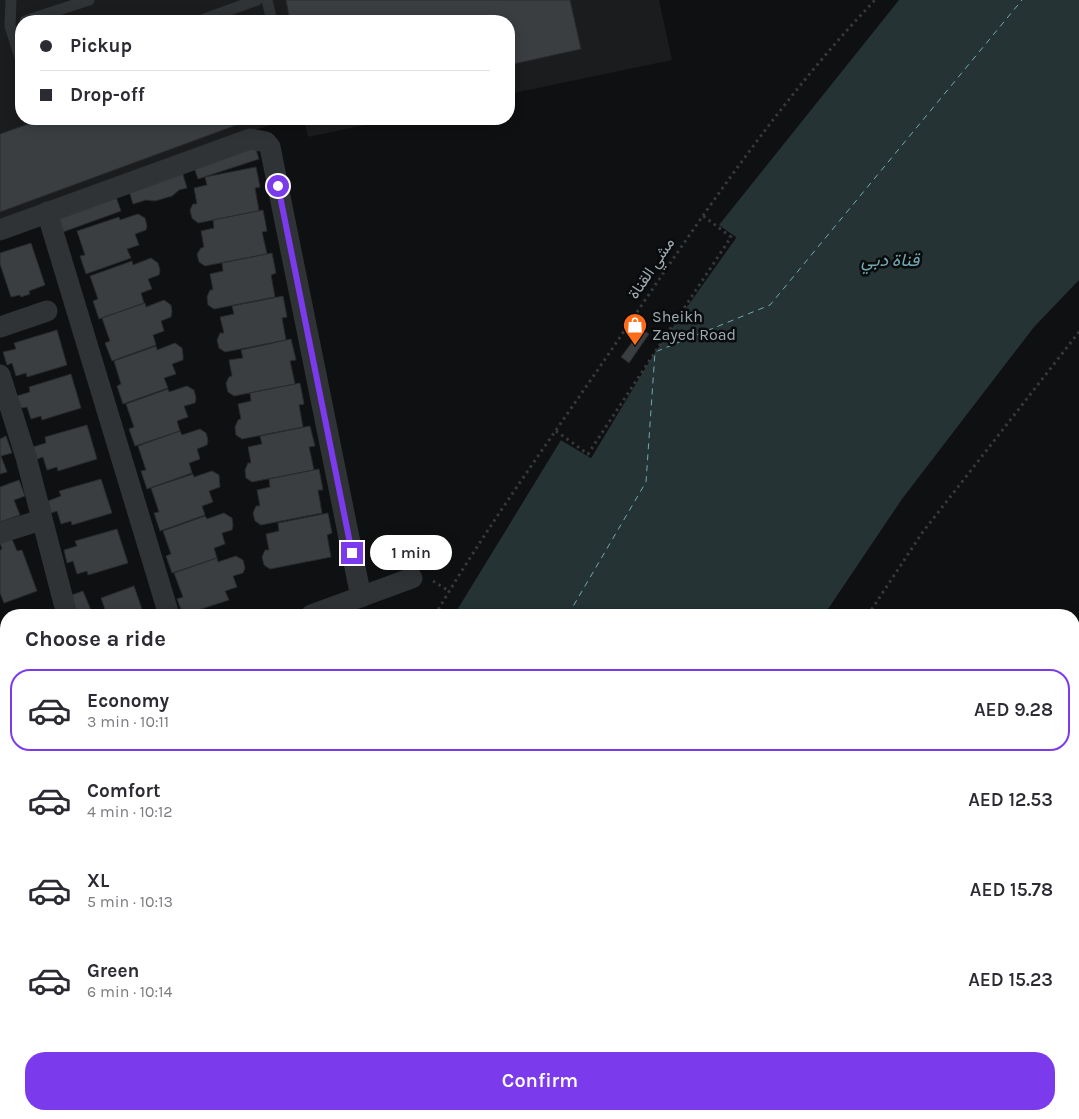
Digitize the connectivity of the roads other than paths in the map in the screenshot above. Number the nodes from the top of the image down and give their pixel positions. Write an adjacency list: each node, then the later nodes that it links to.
1 (11, 0): 5 (lane)
2 (89, 0): 6 (lane)
3 (257, 0): 7 (lane)
4 (267, 0): 8 (lane)
5 (16, 15)
6 (43, 15)
7 (215, 15)
8 (271, 15)
9 (47, 212): 10 (street); 17 (street); 19 (street)
10 (0, 230)
11 (47, 311): 12 (street)
12 (0, 327)
13 (0, 375): 14 (street)
14 (41, 520): 15 (street); 18 (street)
15 (0, 533)
16 (412, 578): 17 (street)
17 (361, 597): 20 (street)
18 (65, 609)
19 (166, 609)
20 (328, 609)

